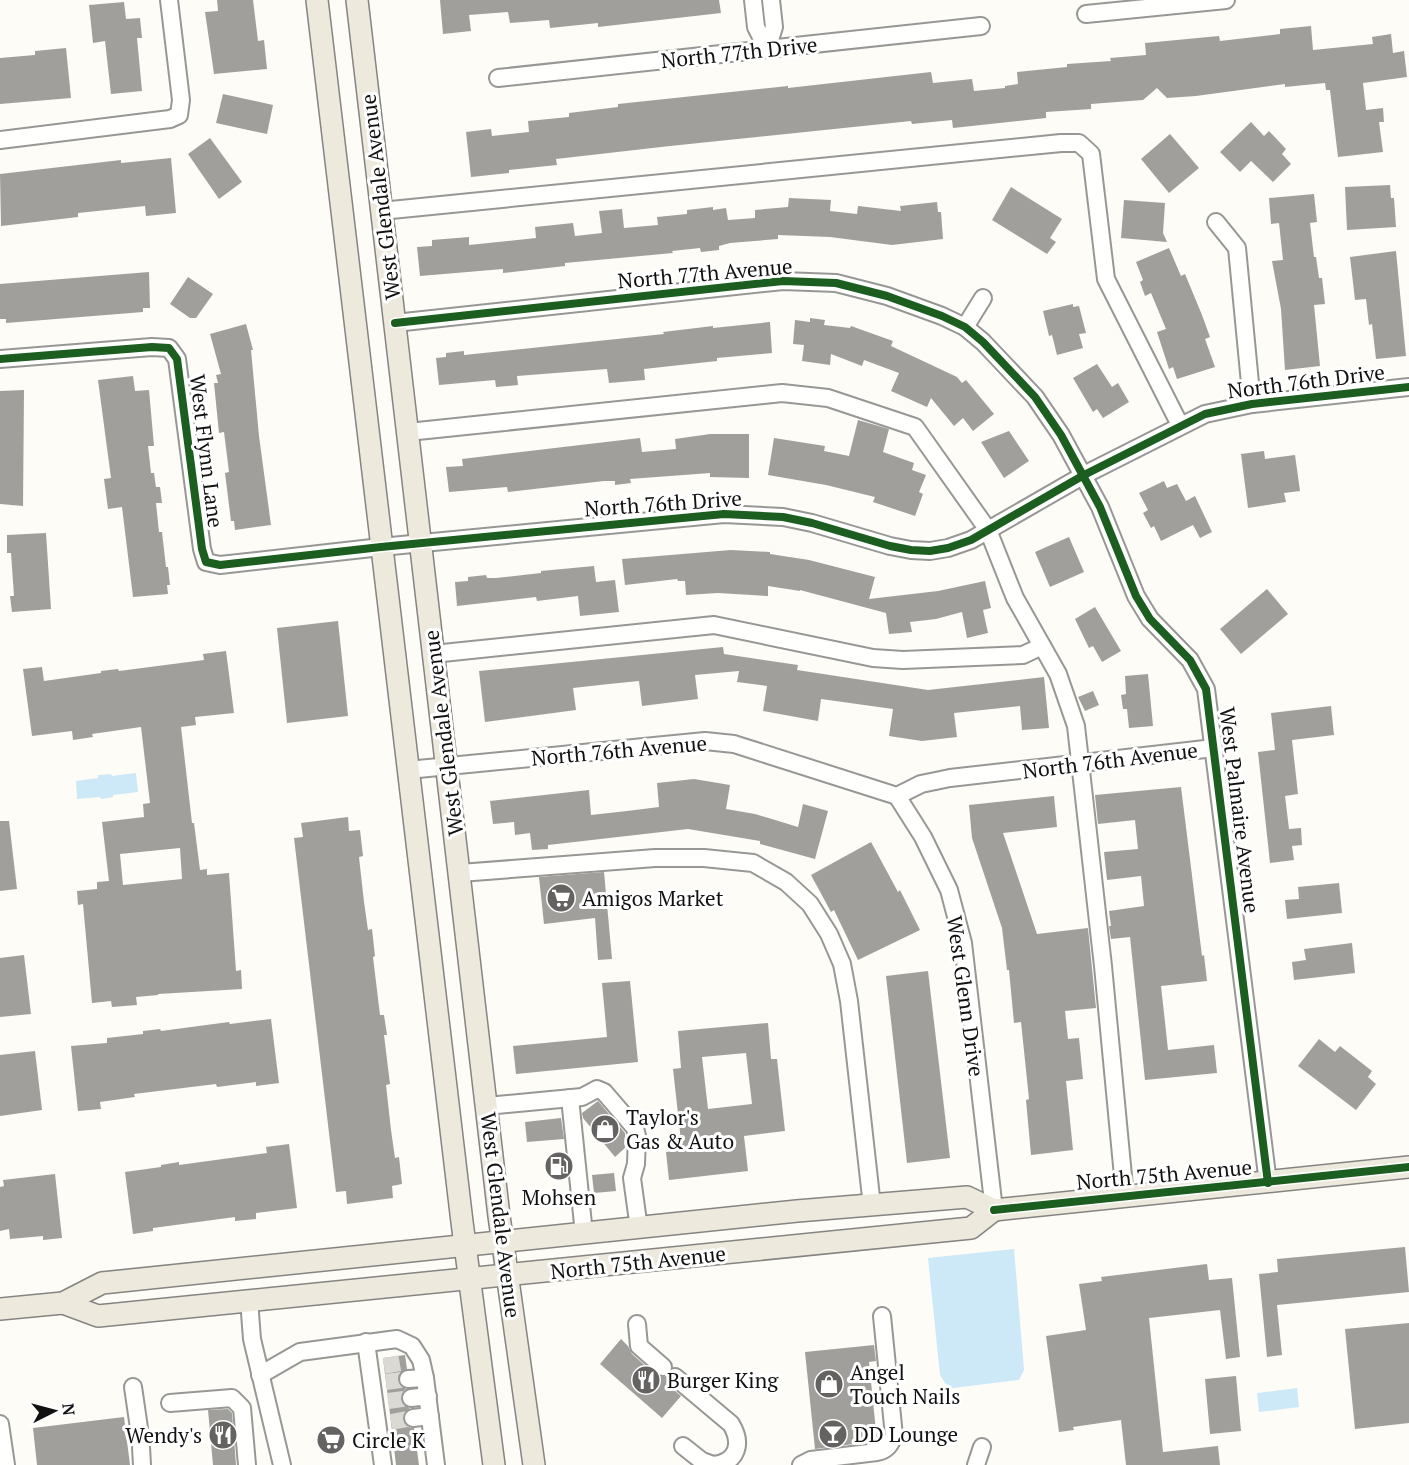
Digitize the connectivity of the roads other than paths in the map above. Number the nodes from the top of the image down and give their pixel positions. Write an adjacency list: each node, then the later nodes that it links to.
1 (170, 0): 12 (street)
2 (317, 0): 26 (main road, West Glendale Avenue)
3 (357, 0): 13 (main road, West Glendale Avenue)
4 (753, 0): 10 (street)
5 (771, 0): 10 (street)
6 (1220, 0): 7 (street); 8 (street)
7 (1226, 0)
8 (1086, 14)
9 (981, 26): 10 (street, North 77th Drive)
10 (767, 49): 11 (street, North 77th Drive)
11 (498, 78)
12 (0, 140)
13 (381, 211): 16 (main road, West Glendale Avenue); 21 (street)
14 (1216, 222): 20 (street)
15 (983, 298): 17 (street)
16 (395, 322): 17 (street, North 77th Avenue); 22 (main road, West Glendale Avenue)
17 (965, 327): 23 (street, North 77th Avenue)
18 (0, 359): 27 (street, West Flynn Lane)
19 (1409, 387): 20 (street, North 76th Drive)
20 (1252, 404): 21 (street, North 76th Drive)
21 (1180, 425): 23 (street, North 76th Drive)
22 (408, 432): 24 (street); 25 (main road, West Glendale Avenue)
23 (1084, 475): 24 (street, North 76th Drive); 30 (street, West Palmaire Avenue)
24 (988, 530): 25 (street, North 76th Drive); 28 (street)
25 (421, 544): 26 (street, North 76th Drive); 29 (main road, West Glendale Avenue)
26 (381, 547): 27 (street, North 76th Drive); 33 (main road, West Glendale Avenue)
27 (206, 562)
28 (1042, 646): 29 (street); 31 (street)
29 (433, 654): 32 (main road, West Glendale Avenue)
30 (1214, 748): 31 (street, North 76th Avenue); 39 (street, West Palmaire Avenue)
31 (1081, 763): 34 (street, North 76th Avenue); 40 (street)
32 (447, 766): 33 (street, North 76th Avenue); 34 (street, North 76th Avenue); 35 (main road, West Glendale Avenue)
33 (408, 770): 46 (main road, West Glendale Avenue)
34 (897, 796): 42 (street, West Glenn Drive)
35 (460, 873): 37 (main road, West Glendale Avenue); 41 (street)
36 (570, 1098): 37 (street); 43 (street); 44 (street)
37 (487, 1106): 45 (main road, West Glendale Avenue)
38 (1409, 1167): 39 (main road, North 75th Avenue)
39 (1268, 1183): 40 (main road, North 75th Avenue)
40 (1125, 1197): 42 (main road, North 75th Avenue)
41 (872, 1206): 42 (main road, North 75th Avenue); 43 (main road, North 75th Avenue)
42 (994, 1210): 47 (main road, North 75th Avenue)
43 (639, 1228): 44 (main road, North 75th Avenue)
44 (584, 1234): 45 (main road, North 75th Avenue)
45 (503, 1242): 46 (main road, North 75th Avenue); 47 (main road, West Glendale Avenue)
46 (466, 1246): 48 (main road, West Glendale Avenue); 50 (main road, North 75th Avenue)
47 (507, 1275): 48 (main road, North 75th Avenue); 72 (main road, West Glendale Avenue)
48 (470, 1278): 49 (main road, North 75th Avenue); 71 (main road, West Glendale Avenue)
49 (249, 1300): 50 (main road, North 75th Avenue); 55 (street)
50 (63, 1303): 51 (main road, North 75th Avenue)
51 (0, 1309)
52 (882, 1316): 74 (street)
53 (637, 1324): 73 (street)
54 (366, 1342): 55 (street); 57 (street); 70 (street)
55 (260, 1375): 69 (street)
56 (134, 1387): 61 (street)
57 (428, 1396): 58 (street); 65 (street)
58 (411, 1398)
59 (170, 1403): 68 (street)
60 (0, 1424): 66 (street)
61 (139, 1428)
62 (683, 1446): 73 (street)
63 (141, 1447): 67 (street)
64 (982, 1447): 75 (street)
65 (431, 1464)
66 (6, 1465)
67 (142, 1465)
68 (247, 1465)
69 (282, 1465)
70 (382, 1465)
71 (494, 1465)
72 (534, 1465)
73 (713, 1465)
74 (801, 1465)
75 (976, 1465)

